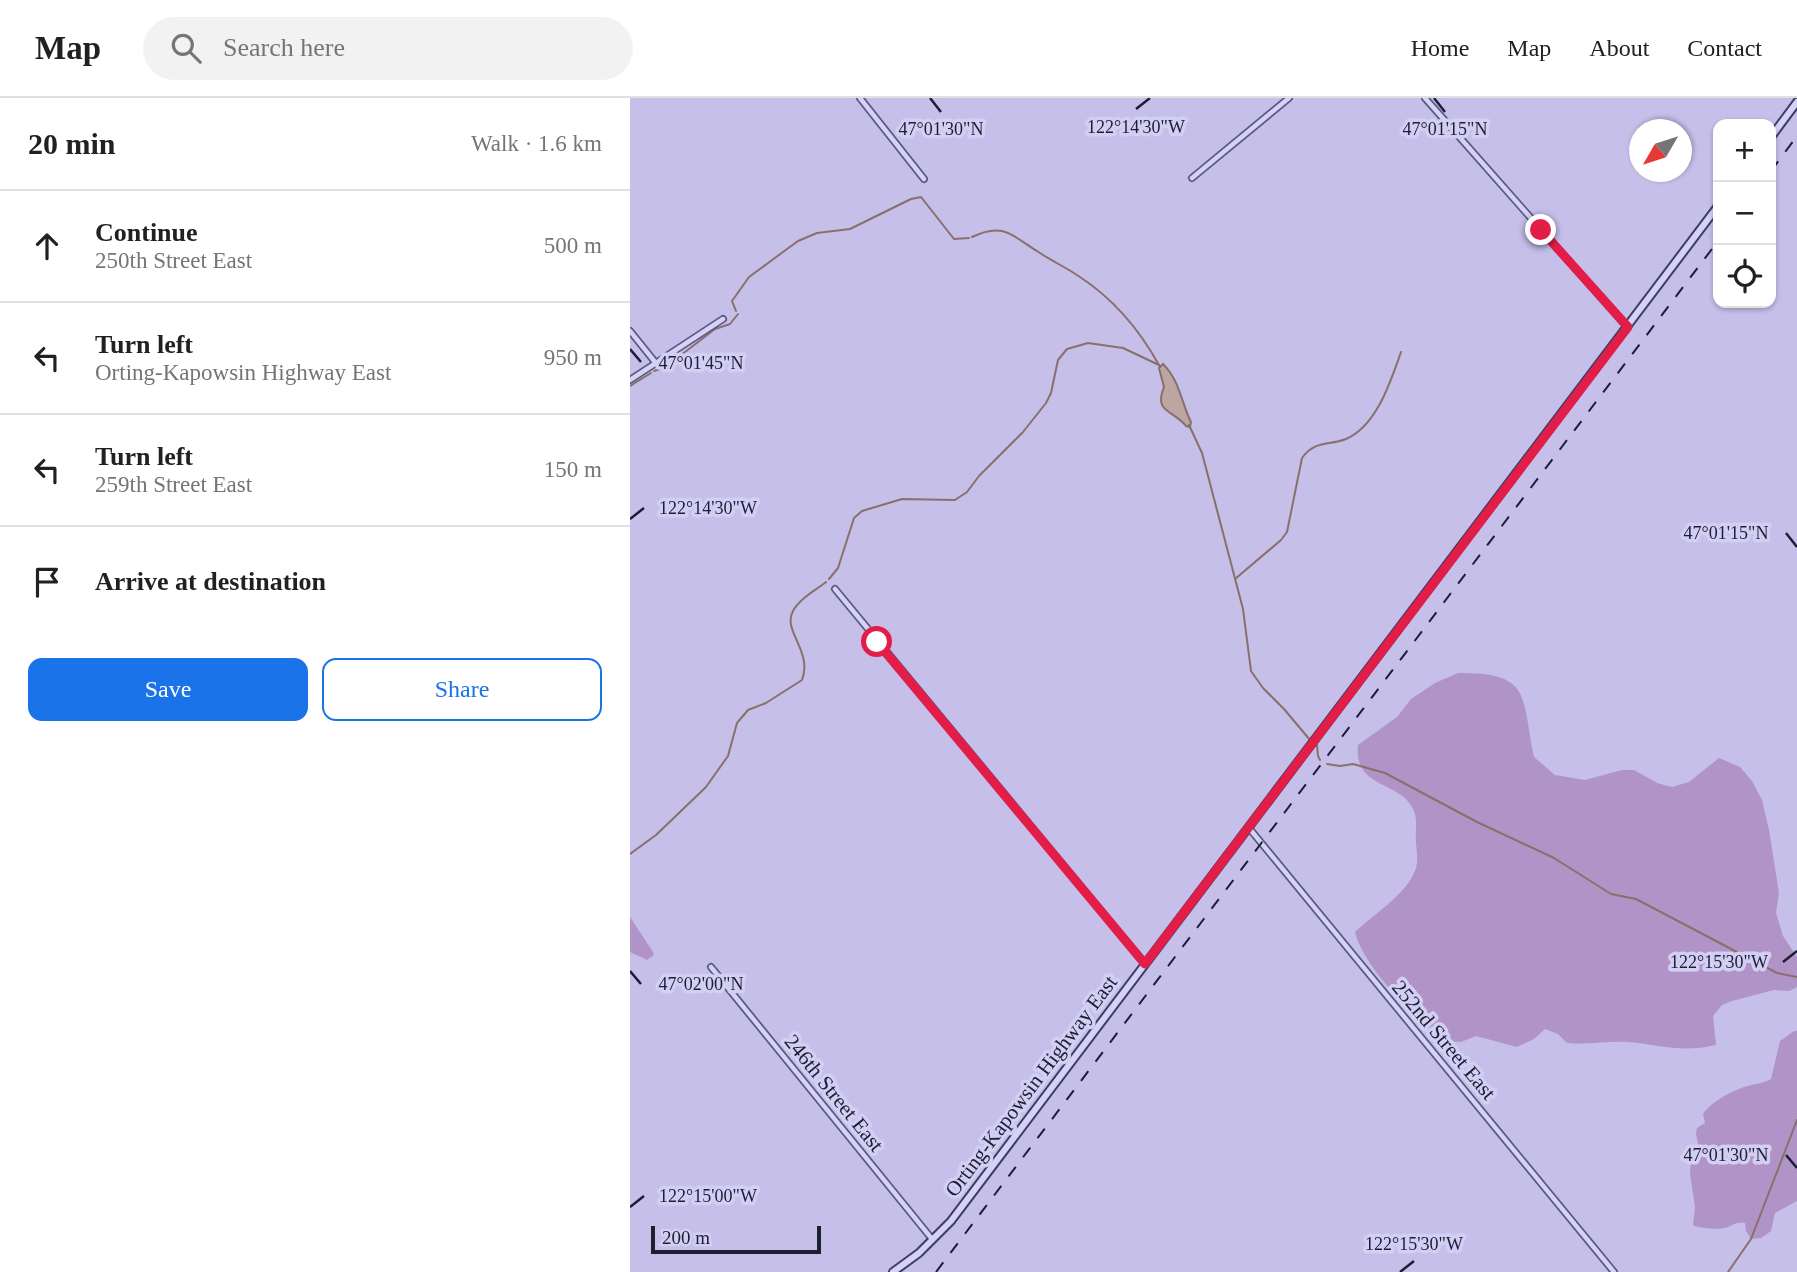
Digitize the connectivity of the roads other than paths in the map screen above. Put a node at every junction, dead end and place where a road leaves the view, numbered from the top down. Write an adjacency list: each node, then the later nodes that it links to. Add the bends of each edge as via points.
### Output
1 (860, 98): 6 (street)
2 (1289, 98): 7 (street)
3 (1425, 98): 10 (street)
4 (1797, 102): 5 (main road)
5 (1776, 130)
6 (925, 178)
7 (1192, 178)
8 (1713, 213): 10 (main road, Orting-Kapowsin Highway East)
9 (723, 319): 12 (street)
10 (1628, 327): 15 (main road, Orting-Kapowsin Highway East)
11 (630, 331): 12 (street)
12 (655, 362): 13 (street)
13 (630, 380)
14 (835, 589): 16 (street)
15 (1249, 828): 16 (main road, Orting-Kapowsin Highway East); 20 (street, 252nd Street East)
16 (1145, 964): 18 (main road, Orting-Kapowsin Highway East)
17 (711, 967): 18 (street, 246th Street East)
18 (932, 1240): 19 (main road, Orting-Kapowsin Highway East)
19 (893, 1272)
20 (1614, 1272)

